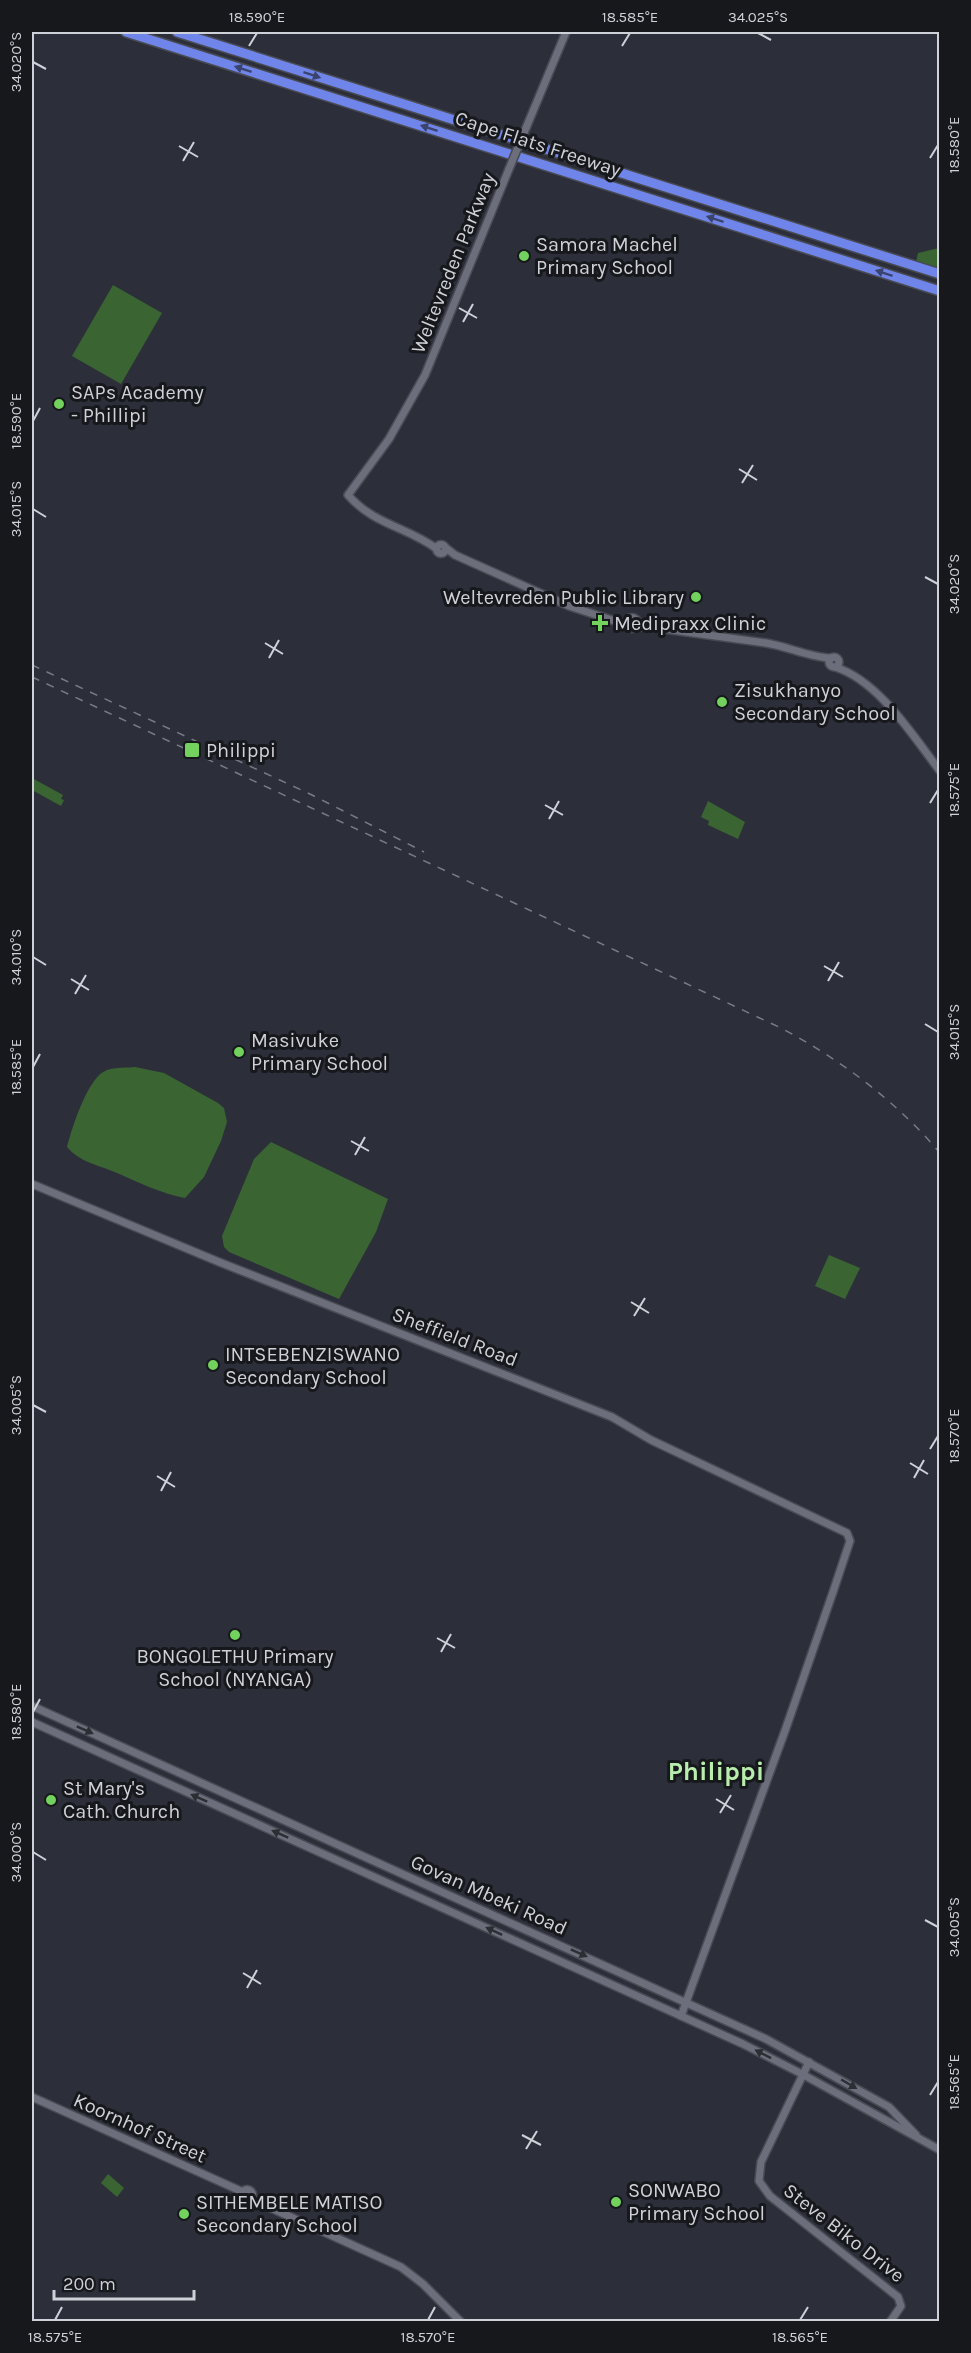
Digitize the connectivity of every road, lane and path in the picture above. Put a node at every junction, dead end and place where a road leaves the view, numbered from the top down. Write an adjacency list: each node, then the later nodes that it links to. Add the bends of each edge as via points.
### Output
1 (126, 32): 5 (highway, Cape Flats Freeway, one-way to 1)
2 (177, 32): 4 (highway, Cape Flats Freeway, one-way to 4)
3 (566, 32): 6 (street, Weltevreden Parkway, bridge, via 425,375 389,439 348,495 373,517 569,606 650,627 775,644 834,662 890,708)
4 (939, 274)
5 (939, 291)
6 (939, 771)
7 (33, 1184): 10 (street, Sheffield Road, via 612,1417 651,1440 842,1529 849,1537 790,1717)
8 (32, 1706): 10 (street, Govan Mbeki Road, one-way to 10)
9 (32, 1722): 11 (street, Govan Mbeki Road, one-way to 9)
10 (687, 2002): 11 (street); 12 (street, Govan Mbeki Road)
11 (681, 2016): 13 (street, Govan Mbeki Road, one-way to 11)
12 (809, 2062): 13 (street); 15 (street, Govan Mbeki Road, one-way to 15, via 890,2107)
13 (802, 2074): 15 (street, Govan Mbeki Road); 18 (street, Steve Biko Drive, via 760,2166 761,2185 898,2296 902,2306)
14 (32, 2097): 17 (street, Koornhof Street, via 240,2192 249,2191 254,2199 401,2268 429,2289)
15 (918, 2138): 16 (street, Govan Mbeki Road)
16 (939, 2150)
17 (460, 2322)
18 (890, 2322)

